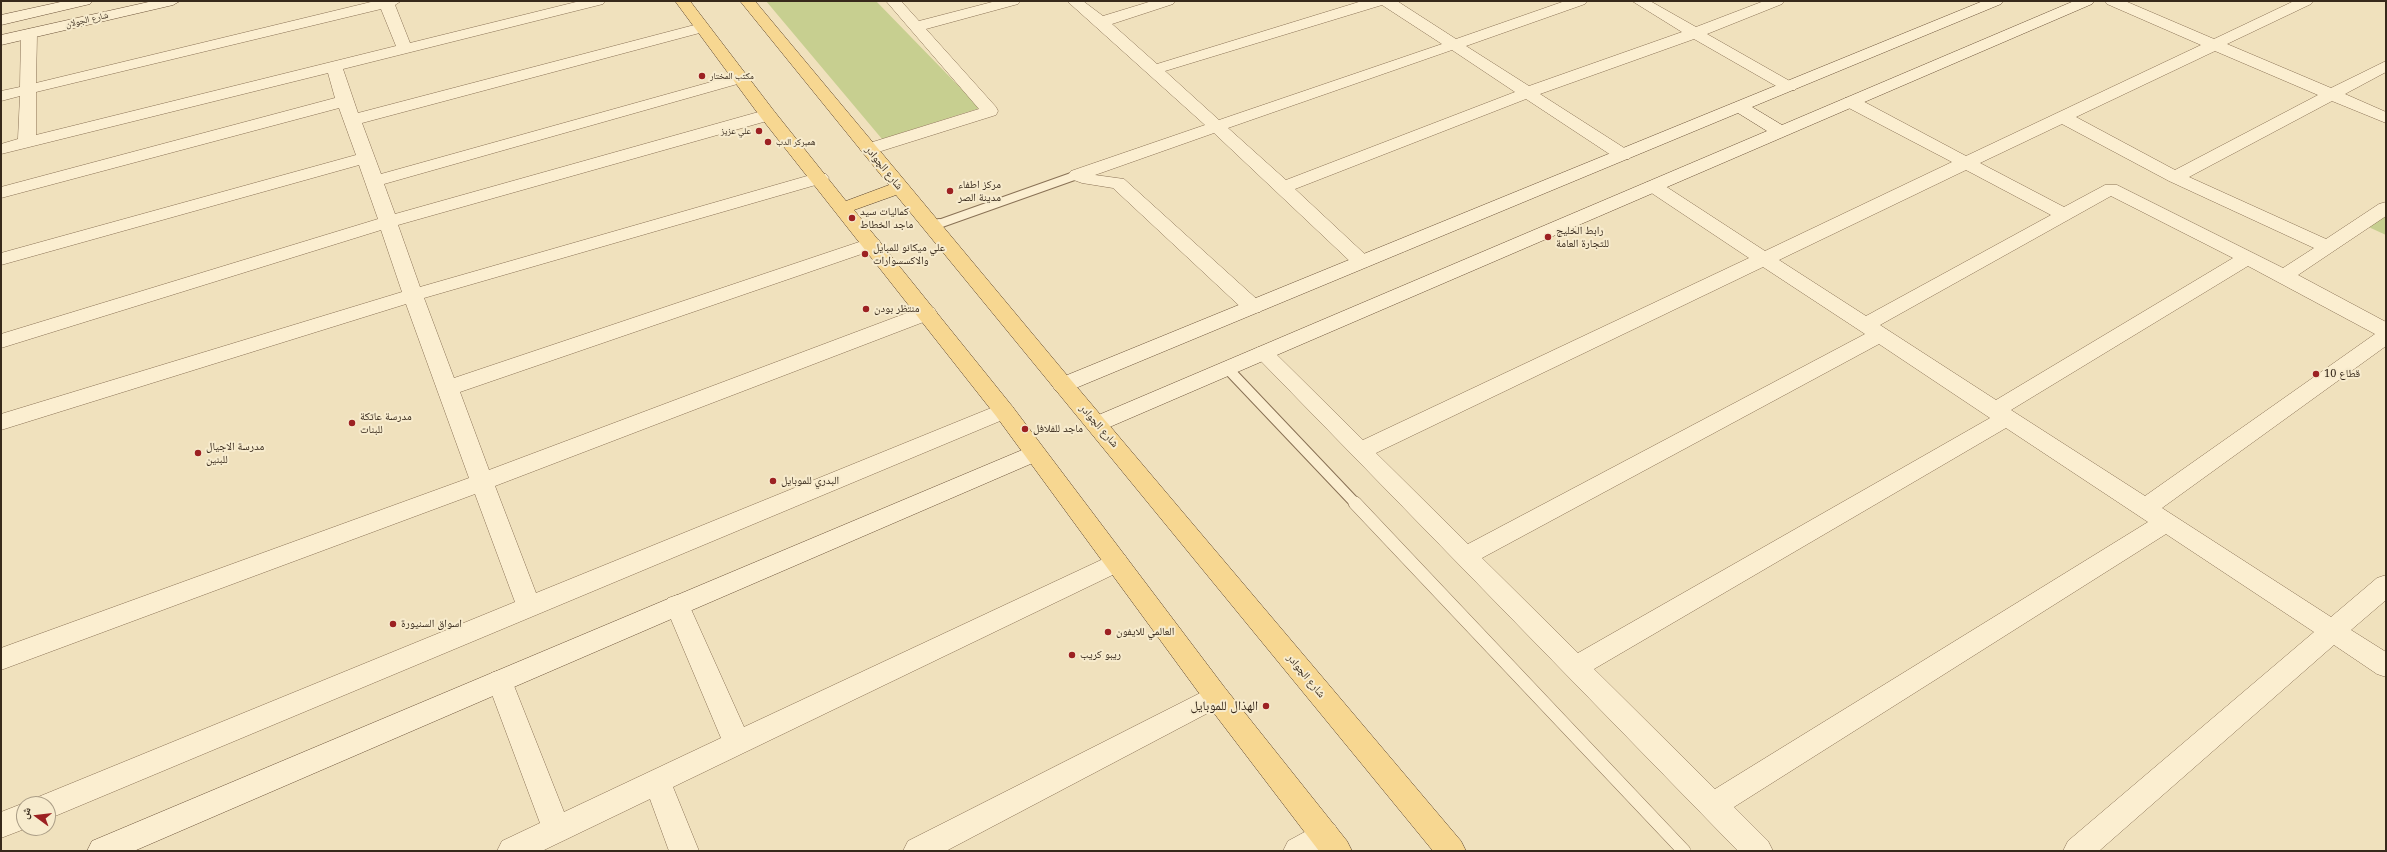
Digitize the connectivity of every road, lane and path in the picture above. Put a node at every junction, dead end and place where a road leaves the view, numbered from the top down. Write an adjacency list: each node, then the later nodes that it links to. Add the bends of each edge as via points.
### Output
1 (85, 1): 21 (street, شارع الجولان)
2 (172, 1): 26 (street, شارع الجولان)
3 (598, 1): 30 (street)
4 (682, 1): 24 (main road)
5 (748, 1): 51 (main road, شارع الچوادر)
6 (893, 1): 23 (street)
7 (1013, 1): 23 (street)
8 (1074, 1): 22 (street)
9 (1168, 1): 22 (street)
10 (1322, 1): 20 (street)
11 (1377, 1): 20 (street); 28 (street)
12 (1580, 1): 28 (street)
13 (1639, 1): 25 (street)
14 (1777, 1): 25 (street)
15 (1996, 1): 35 (street)
16 (2087, 1): 41 (street)
17 (2112, 1): 29 (street)
18 (2306, 1): 29 (street)
19 (389, 2): 30 (street); 36 (street)
20 (1340, 13): 33 (street)
21 (1, 20)
22 (1101, 22): 33 (street)
23 (916, 27): 51 (street, via 990,110)
24 (702, 28): 34 (main road); 46 (street)
25 (1695, 33): 35 (street); 37 (street)
26 (29, 34): 27 (street, شارع الجولان); 36 (street)
27 (1, 40)
28 (1453, 44): 37 (street); 47 (street)
29 (2214, 45): 38 (street); 44 (street)
30 (405, 49): 32 (street)
31 (2386, 66): 38 (street)
32 (334, 67): 40 (street); 49 (street)
33 (1153, 70): 47 (street)
34 (742, 78): 43 (main road); 58 (street)
35 (1788, 87): 42 (street)
36 (29, 89): 39 (street); 49 (street)
37 (1529, 92): 52 (street); 61 (street)
38 (2332, 95): 45 (street); 56 (street)
39 (1, 96)
40 (344, 101): 46 (street); 62 (street)
41 (1851, 102): 48 (street); 54 (street)
42 (1740, 107): 48 (street); 52 (street)
43 (768, 114): 57 (main road); 66 (street)
44 (2063, 117): 54 (street); 56 (street)
45 (2386, 118)
46 (353, 120): 53 (street)
47 (1214, 126): 55 (street); 61 (street)
48 (1781, 132): 59 (street)
49 (27, 142): 50 (street)
50 (1, 148)
51 (869, 149): 60 (main road, شارع الچوادر)
52 (1623, 155): 73 (street)
53 (364, 158): 58 (street); 72 (street)
54 (1966, 163): 65 (street); 70 (street)
55 (1077, 175): 67 (lane); 76 (street, via 1118,183)
56 (2175, 176): 69 (street)
57 (820, 178): 63 (main road); 75 (street)
58 (373, 182): 66 (street)
59 (1653, 186): 70 (street); 82 (street)
60 (900, 187): 63 (main road); 67 (main road, شارع الچوادر)
61 (1283, 187): 73 (street)
62 (1, 193)
63 (843, 208): 68 (main road)
64 (2386, 208): 69 (street)
65 (2065, 215): 71 (street, via 2111,189); 78 (street)
66 (387, 222): 75 (street); 81 (street)
67 (932, 226): 84 (main road, شارع الچوادر)
68 (872, 244): 77 (main road); 85 (street)
69 (2328, 247): 74 (street)
70 (1764, 258): 78 (street); 90 (street)
71 (2247, 258): 74 (street); 87 (street)
72 (1, 259)
73 (1362, 262): 76 (street)
74 (2284, 276): 79 (street)
75 (413, 295): 85 (street); 88 (street)
76 (1253, 307): 84 (street)
77 (927, 313): 86 (main road); 92 (street)
78 (1873, 330): 87 (street); 95 (street)
79 (2386, 331)
80 (2386, 336): 93 (street)
81 (1, 341)
82 (1263, 353): 83 (street); 90 (street)
83 (1228, 368): 89 (street); 120 (lane)
84 (1063, 385): 89 (main road, شارع الچوادر)
85 (448, 388): 92 (street)
86 (1004, 411): 91 (main road); 99 (street)
87 (2001, 414): 93 (street); 103 (street)
88 (1, 422)
89 (1097, 424): 119 (main road, شارع الچوادر)
90 (1360, 451): 95 (street)
91 (1034, 453): 96 (main road); 98 (street)
92 (482, 482): 99 (street); 101 (street)
93 (2145, 508): 94 (street)
94 (2167, 522): 100 (street); 109 (street)
95 (1465, 556): 103 (street)
96 (1116, 562): 105 (main road); 106 (street)
97 (2386, 585): 100 (street)
98 (677, 605): 104 (street); 106 (street)
99 (529, 607): 108 (street)
100 (2333, 632): 102 (street); 122 (street)
101 (1, 659)
102 (2386, 666)
103 (1576, 667): 109 (street)
104 (500, 681): 112 (street); 114 (street)
105 (1216, 696): 113 (main road); 117 (street)
106 (737, 743): 107 (street)
107 (657, 781): 112 (street); 116 (street)
108 (56, 803)
109 (1713, 805): 121 (street)
110 (16, 819): 111 (street)
111 (1, 825)
112 (556, 830): 115 (street)
113 (1331, 842): 118 (street)
114 (102, 851)
115 (512, 851)
116 (684, 851)
117 (918, 851)
118 (1298, 851)
119 (1451, 851)
120 (1684, 851)
121 (1758, 851)
122 (2078, 851)

